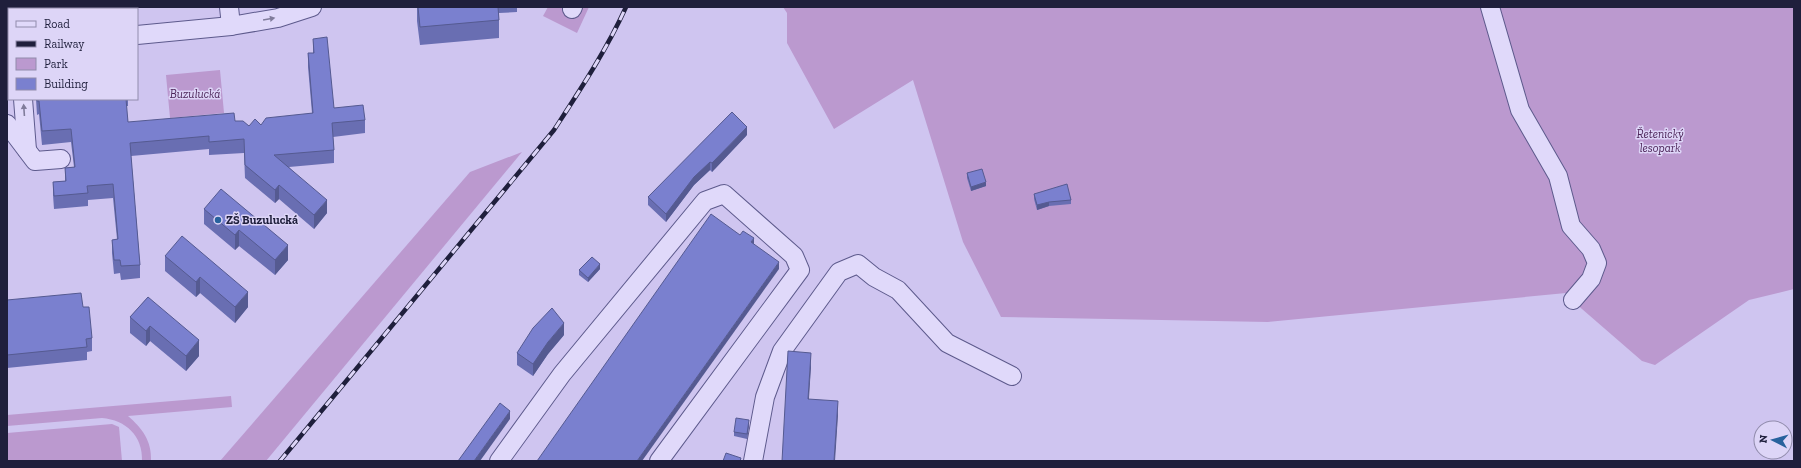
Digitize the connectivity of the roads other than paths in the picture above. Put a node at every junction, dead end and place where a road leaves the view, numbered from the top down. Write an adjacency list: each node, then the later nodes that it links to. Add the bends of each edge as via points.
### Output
1 (229, 7): 4 (street)
2 (312, 7): 4 (street, one-way to 2, via 278,18)
3 (1490, 7): 10 (street, via 1520,110 1558,176 1571,226 1591,249 1596,263 1591,279)
4 (231, 26): 5 (street)
5 (138, 35)
6 (23, 100): 8 (street, one-way to 6)
7 (7, 124): 8 (street)
8 (27, 150): 9 (street, via 35,161)
9 (61, 159)
10 (1573, 300)
11 (1012, 376): 14 (street, via 947,343 898,290 874,277 858,264 840,272 782,350 765,397)
12 (499, 461): 13 (street, via 562,374 705,201 724,194 794,256 800,270)
13 (659, 461)
14 (753, 461)

